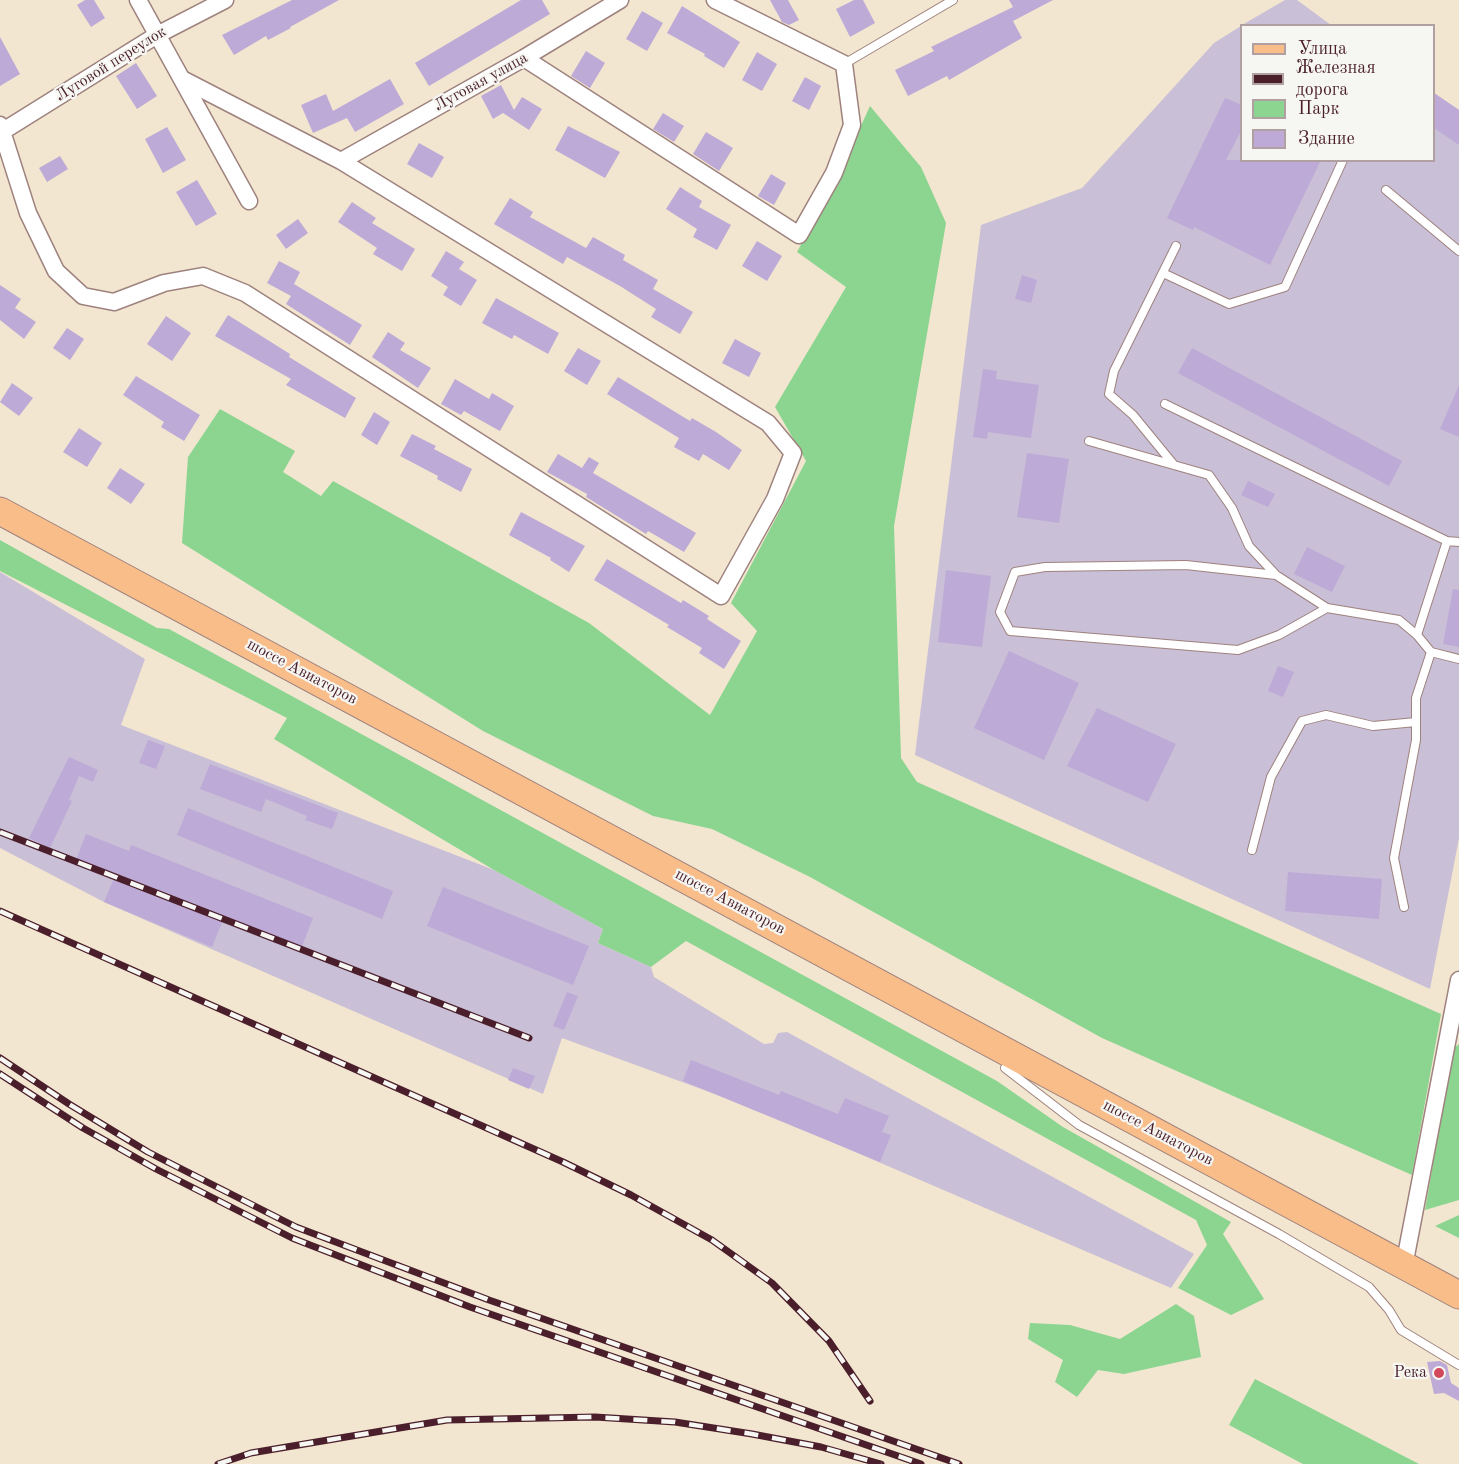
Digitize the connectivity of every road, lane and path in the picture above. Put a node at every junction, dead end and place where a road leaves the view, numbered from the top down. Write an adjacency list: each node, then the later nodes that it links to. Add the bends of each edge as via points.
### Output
1 (138, 0): 6 (street)
2 (225, 0): 6 (street, Луговой переулок)
3 (620, 0): 7 (street, Луговая улица)
4 (715, 0): 8 (street)
5 (953, 0): 8 (lane)
6 (157, 35): 9 (street); 10 (street, Луговой переулок)
7 (524, 58): 8 (street, via 799,235 834,173 852,125); 11 (street, Луговая улица)
8 (844, 64)
9 (184, 81): 11 (street); 14 (street)
10 (1, 130): 11 (street, via 28,213 56,271 83,296 114,303 165,284 203,276 245,293 721,596 775,499 793,453 768,423)
11 (341, 160)
12 (1342, 162): 17 (lane, via 1285,287 1229,304)
13 (1386, 190): 16 (lane)
14 (249, 201)
15 (1176, 246): 17 (lane)
16 (1459, 251)
17 (1162, 273): 20 (lane, via 1114,371 1109,394 1133,415)
18 (1165, 404): 23 (lane)
19 (1089, 441): 20 (lane)
20 (1174, 465): 25 (lane, via 1209,475 1232,508 1249,546)
21 (0, 511): 36 (main road, шоссе Авиаторов)
22 (0, 527): 35 (main road, шоссе Авиаторов)
23 (1447, 541): 24 (lane); 27 (lane)
24 (1459, 542)
25 (1276, 575): 26 (lane); 26 (lane, via 1186,565 1045,567 1015,572 1000,612 1010,631 1238,650)
26 (1327, 608): 27 (lane, via 1399,620)
27 (1417, 634): 28 (lane)
28 (1431, 652): 29 (lane); 30 (lane, via 1416,698)
29 (1459, 659)
30 (1416, 722): 31 (lane, via 1373,726 1326,715 1302,721 1271,777); 32 (lane, via 1394,858)
31 (1252, 850)
32 (1404, 907)
33 (1459, 980): 34 (street)
34 (1456, 1012): 36 (street)
35 (1005, 1068): 38 (main road, шоссе Авиаторов); 39 (lane, via 1079,1125 1369,1287 1401,1330)
36 (1404, 1266): 37 (main road, шоссе Авиаторов)
37 (1459, 1295)
38 (1459, 1311)
39 (1459, 1365)

